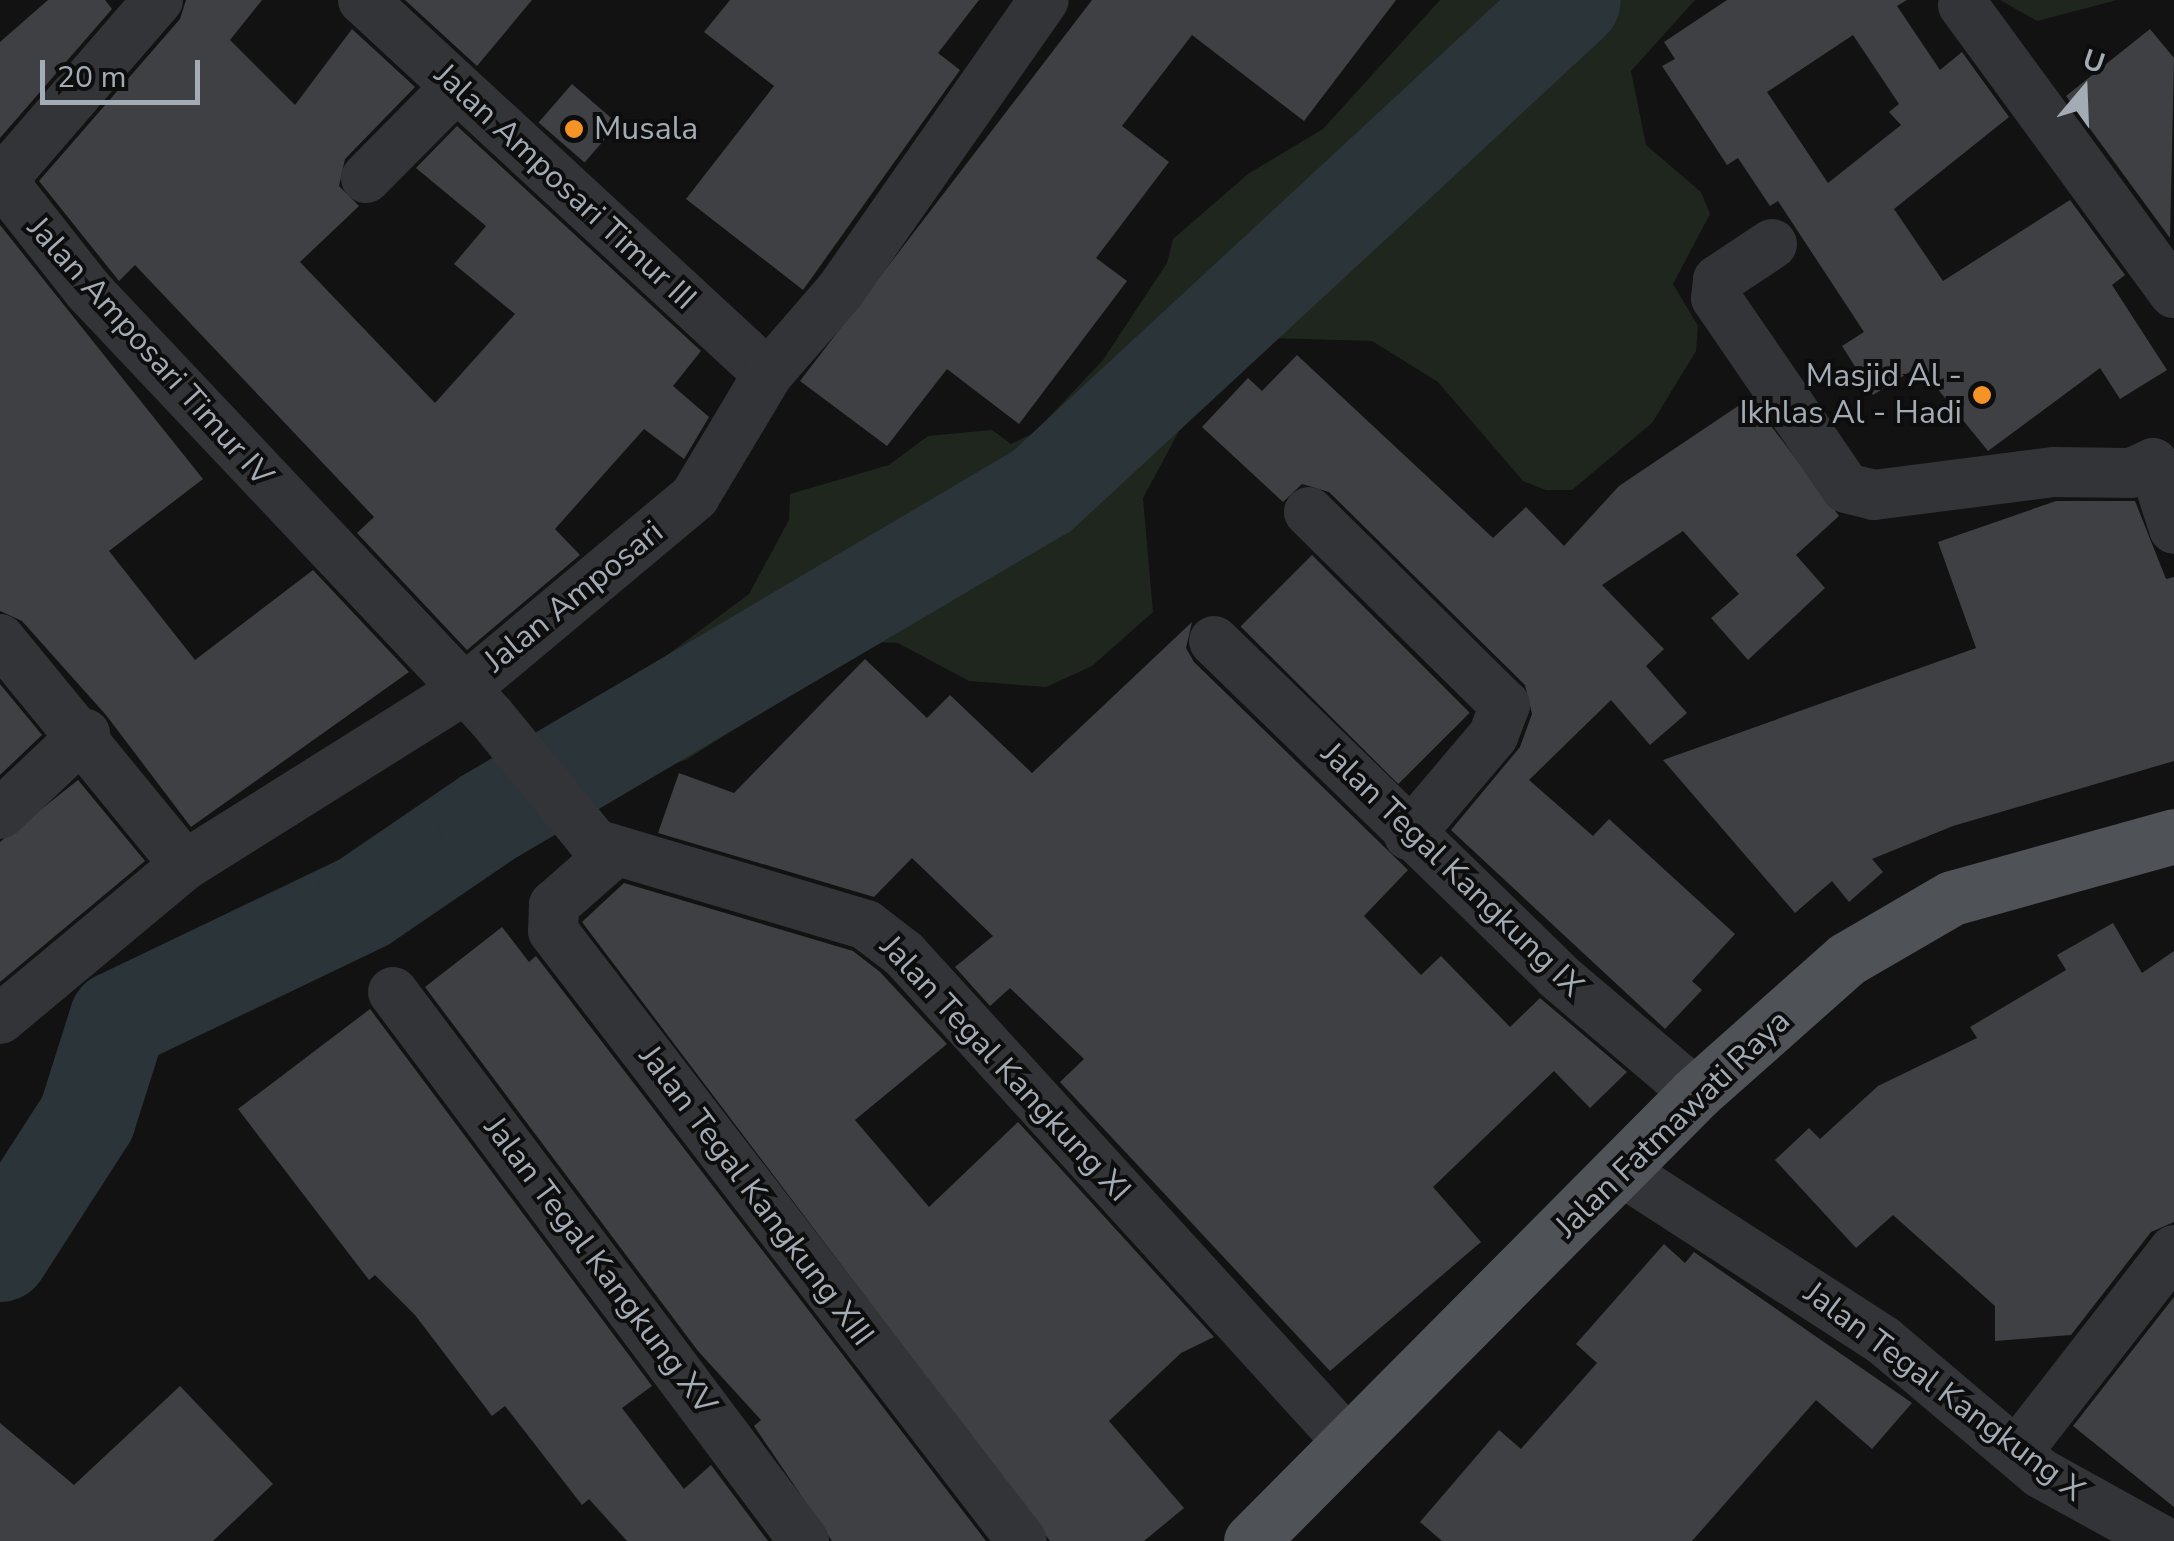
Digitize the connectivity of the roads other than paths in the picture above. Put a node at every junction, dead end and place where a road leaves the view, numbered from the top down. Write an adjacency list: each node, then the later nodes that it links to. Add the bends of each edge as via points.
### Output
1 (363, 0): 5 (street, Jalan Amposari Timur III)
2 (1044, 0): 9 (street, Jalan Amposari, via 840,290)
3 (1963, 5): 8 (street)
4 (142, 6): 15 (street, Jalan Amposari Timur IV, via 8,172 11,192 88,290)
5 (453, 90): 6 (street); 9 (street, Jalan Amposari Timur III)
6 (366, 178)
7 (1772, 244): 10 (street, via 1718,280 1716,298 1846,488 1874,495 2054,472 2131,474)
8 (2174, 293)
9 (768, 374): 15 (street, Jalan Amposari, via 695,496)
10 (2163, 452): 12 (street)
11 (1309, 512): 18 (street, via 1505,705 1492,736)
12 (2174, 529)
13 (0, 638): 16 (street)
14 (1214, 640): 18 (street, Jalan Tegal Kangkung IX)
15 (476, 704): 20 (street); 21 (street, Jalan Amposari)
16 (85, 734): 17 (street); 21 (street)
17 (0, 814)
18 (1408, 836): 24 (street, Jalan Tegal Kangkung IX)
19 (2174, 836): 24 (main road, Jalan Fatmawati Raya, via 2003,880 1903,920)
20 (599, 845): 27 (street, Jalan Tegal Kangkung XI, via 866,924 904,954); 30 (street, Jalan Tegal Kangkung XIII, via 554,906 553,931)
21 (184, 865): 23 (street, Jalan Amposari)
22 (393, 992): 29 (street, Jalan Tegal Kangkung XV)
23 (0, 1019)
24 (1696, 1094): 25 (main road, Jalan Fatmawati Raya)
25 (1626, 1174): 27 (main road, Jalan Fatmawati Raya); 28 (street, Jalan Tegal Kangkung X, via 1814,1290)
26 (2174, 1250): 28 (street)
27 (1348, 1442): 31 (main road, Jalan Fatmawati Raya)
28 (2020, 1448): 32 (street, Jalan Tegal Kangkung X, via 2040,1473)
29 (804, 1541)
30 (1022, 1541)
31 (1251, 1541)
32 (2163, 1541)

